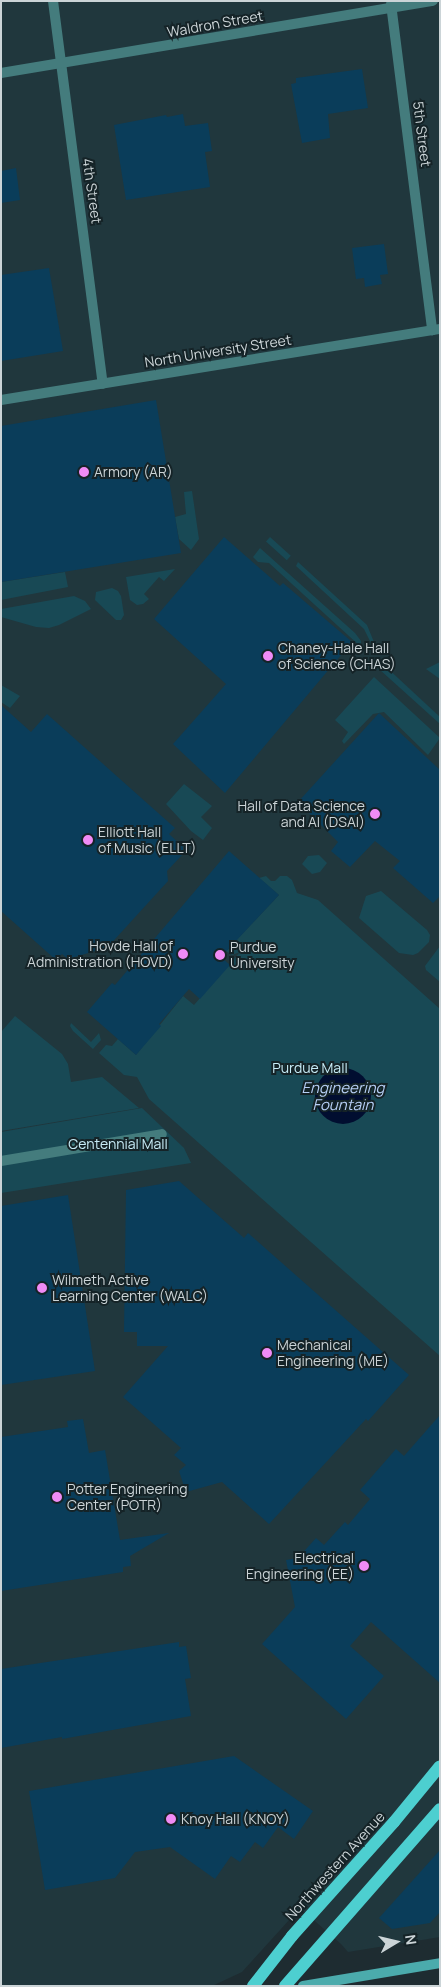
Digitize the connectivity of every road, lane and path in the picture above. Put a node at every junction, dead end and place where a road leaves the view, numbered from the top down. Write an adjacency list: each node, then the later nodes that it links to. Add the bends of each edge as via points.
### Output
1 (53, 1): 4 (street, 4th Street)
2 (433, 1): 3 (street, Waldron Street)
3 (391, 5): 4 (street, Waldron Street); 6 (street, 5th Street)
4 (61, 64): 5 (street, Waldron Street); 7 (street, 4th Street)
5 (1, 73)
6 (436, 329): 7 (street, North University Street)
7 (102, 384): 8 (street, North University Street)
8 (1, 400)
9 (162, 1134): 10 (street)
10 (1, 1161)
11 (440, 1766): 14 (main road, Northwestern Avenue, via 292,1936)
12 (440, 1809): 15 (main road)
13 (440, 1963): 16 (street)
14 (253, 1986)
15 (286, 1986)
16 (303, 1986)

